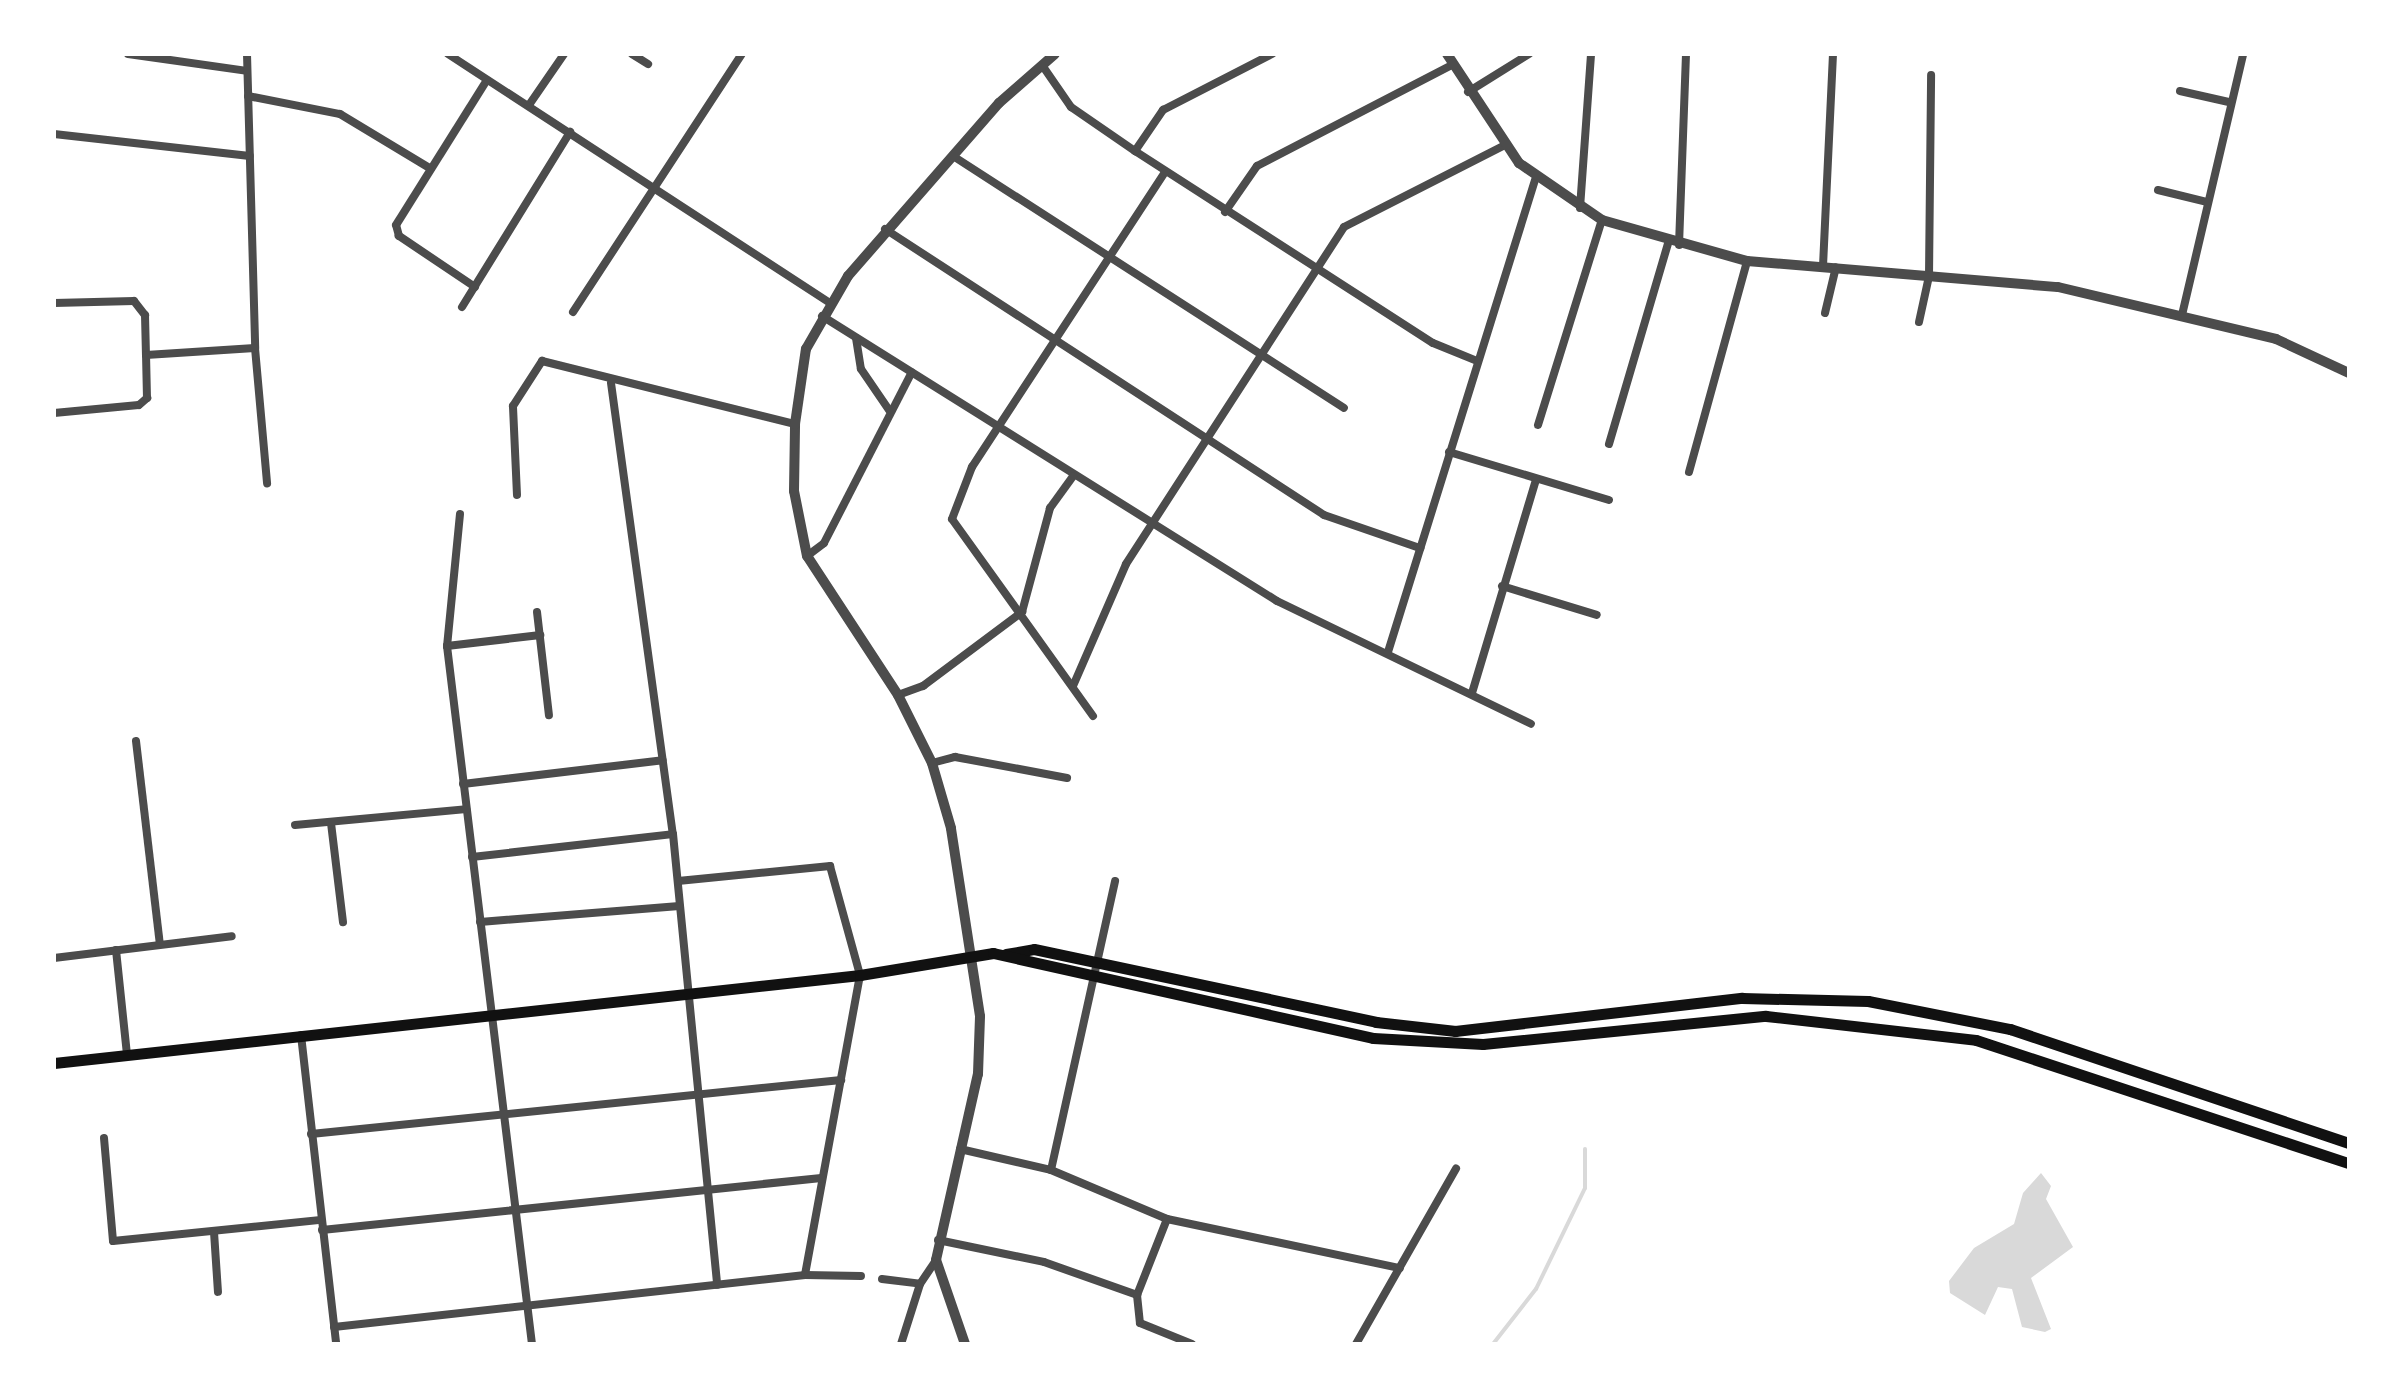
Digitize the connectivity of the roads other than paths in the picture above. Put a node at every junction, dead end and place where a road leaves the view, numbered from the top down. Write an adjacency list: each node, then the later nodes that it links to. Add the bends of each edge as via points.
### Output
1 (129, 54): 17 (street)
2 (247, 54): 17 (street)
3 (448, 54): 19 (street)
4 (564, 54): 24 (street)
5 (632, 54): 15 (street)
6 (742, 54): 35 (street)
7 (1055, 54): 16 (street)
8 (1272, 54): 28 (street, via 1163,110)
9 (1529, 54): 21 (street)
10 (1591, 54): 37 (street, via 1586,189)
11 (1686, 54): 41 (street)
12 (1833, 54): 44 (street)
13 (2243, 54): 23 (street)
14 (1449, 59): 21 (street); 38 (street, via 1257,166)
15 (648, 64)
16 (1042, 65): 28 (street, via 1071,107); 30 (street)
17 (247, 71): 22 (street)
18 (1931, 75): 47 (street)
19 (487, 80): 24 (street); 31 (street)
20 (2180, 91): 23 (street)
21 (1467, 93): 27 (street)
22 (248, 96): 29 (street); 31 (street, via 340,114)
23 (2229, 102): 36 (street)
24 (529, 105): 25 (street)
25 (570, 132): 35 (street); 48 (street)
26 (54, 134): 29 (street)
27 (1503, 146): 33 (street); 46 (street, via 1344,227)
28 (1135, 151): 32 (street)
29 (250, 156): 59 (street)
30 (953, 156): 40 (street); 42 (street)
31 (431, 169): 48 (street, via 396,225 399,236)
32 (1165, 172): 38 (street); 42 (street)
33 (1535, 179): 37 (street); 62 (street)
34 (2158, 190): 36 (street)
35 (655, 191): 50 (street); 52 (street)
36 (2207, 202): 54 (street)
37 (1579, 209): 39 (street)
38 (1225, 212): 46 (street)
39 (1602, 220): 41 (street); 70 (street)
40 (884, 228): 50 (street); 58 (street)
41 (1673, 244): 43 (street); 73 (street)
42 (1108, 258): 58 (street); 61 (street)
43 (1747, 261): 44 (street); 75 (street)
44 (1823, 266): 45 (street)
45 (1836, 267): 47 (street); 53 (street)
46 (1319, 271): 61 (street); 62 (street, via 1433,343)
47 (1929, 276): 54 (street, via 2058,287); 56 (street)
48 (475, 287): 51 (street)
49 (54, 303): 60 (street, via 134,301 145,315)
50 (830, 303): 55 (street)
51 (462, 307)
52 (573, 312)
53 (1825, 313)
54 (2182, 315): 64 (street, via 2292,344)
55 (822, 316): 57 (street); 69 (street, via 806,349)
56 (1919, 322)
57 (856, 338): 63 (street); 67 (street, via 861,369)
58 (1057, 341): 71 (street); 72 (street)
59 (255, 348): 60 (street); 78 (street)
60 (146, 355): 68 (street, via 147,398 139,405)
61 (1263, 356): 66 (street); 72 (street)
62 (1477, 361): 74 (street)
63 (912, 372): 67 (street); 71 (street)
64 (2349, 373)
65 (611, 383): 69 (street); 79 (street, via 542,361 513,406); 99 (street)
66 (1344, 408)
67 (889, 410): 84 (street, via 824,543)
68 (54, 413)
69 (795, 424): 84 (street, via 794,491)
70 (1538, 425)
71 (1001, 429): 76 (street); 87 (street, via 972,467 952,519)
72 (1211, 440): 82 (street); 83 (street, via 1324,515)
73 (1609, 444)
74 (1449, 452): 77 (street); 83 (street)
75 (1689, 472)
76 (1073, 476): 82 (street); 87 (street, via 1050,508)
77 (1536, 480): 80 (street); 85 (street)
78 (267, 483)
79 (517, 495)
80 (1609, 500)
81 (460, 514): 90 (street)
82 (1151, 526): 91 (street, via 1277,601); 92 (street, via 1126,564)
83 (1420, 548): 91 (street)
84 (807, 556): 94 (street)
85 (1502, 586): 88 (street); 93 (street)
86 (537, 612): 89 (street)
87 (1022, 612): 92 (street); 94 (street, via 923,686)
88 (1597, 615)
89 (540, 635): 90 (street); 95 (street)
90 (447, 646): 102 (street)
91 (1388, 652): 93 (street)
92 (1073, 686): 96 (street)
93 (1472, 693): 97 (street)
94 (898, 695): 100 (street)
95 (549, 715)
96 (1093, 716)
97 (1531, 724)
98 (136, 741): 114 (street)
99 (663, 760): 102 (street); 106 (street)
100 (932, 763): 101 (street, via 955,757); 116 (street)
101 (1067, 778)
102 (463, 784): 103 (street)
103 (466, 809): 104 (street); 107 (street)
104 (331, 823): 105 (street); 111 (street)
105 (295, 825)
106 (673, 834): 107 (street); 108 (street)
107 (472, 857): 112 (street)
108 (678, 881): 110 (street); 120 (street, via 830,866)
109 (1115, 881): 119 (street)
110 (679, 906): 112 (street); 122 (street)
111 (343, 922)
112 (480, 922): 123 (street)
113 (232, 936): 114 (street)
114 (160, 944): 115 (street)
115 (116, 950): 118 (street); 125 (street)
116 (972, 955): 117 (main road); 120 (main road); 133 (street, via 978,1074)
117 (1002, 955): 119 (main road, via 1034,949); 121 (main road)
118 (54, 958)
119 (1096, 963): 121 (street); 132 (main road, via 1374,1022 1469,1032 1742,998 1868,1001 2010,1029)
120 (860, 975): 122 (main road); 127 (street)
121 (1093, 977): 134 (main road, via 1373,1038 1453,1045 1766,1016 1976,1040); 136 (street)
122 (689, 995): 123 (main road); 128 (street)
123 (490, 1017): 124 (main road); 129 (street)
124 (301, 1035): 125 (main road); 130 (street)
125 (127, 1055): 126 (main road)
126 (54, 1063)
127 (841, 1080): 128 (street); 137 (street)
128 (698, 1091): 129 (street); 138 (street)
129 (506, 1113): 130 (street); 139 (street)
130 (311, 1134): 141 (street)
131 (104, 1138): 142 (street, via 113,1241)
132 (2349, 1143)
133 (960, 1149): 136 (street); 143 (street)
134 (2349, 1163)
135 (1456, 1169): 145 (street)
136 (1051, 1170): 140 (street)
137 (821, 1178): 138 (street); 146 (street)
138 (707, 1188): 139 (street); 150 (street)
139 (517, 1209): 141 (street); 153 (street)
140 (1167, 1219): 145 (street); 152 (street)
141 (322, 1225): 142 (street); 154 (street)
142 (214, 1232): 151 (street)
143 (936, 1240): 144 (street); 152 (street, via 1044,1262)
144 (936, 1260): 149 (street); 158 (street)
145 (1400, 1268): 160 (street)
146 (805, 1275): 147 (street); 150 (street)
147 (861, 1276)
148 (882, 1279): 149 (street)
149 (920, 1284): 157 (street)
150 (717, 1285): 153 (street)
151 (218, 1292)
152 (1137, 1295): 159 (street, via 1140,1323)
153 (528, 1304): 154 (street); 156 (street)
154 (334, 1327): 155 (street)
155 (336, 1344)
156 (532, 1344)
157 (901, 1344)
158 (965, 1344)
159 (1192, 1344)
160 (1356, 1344)

